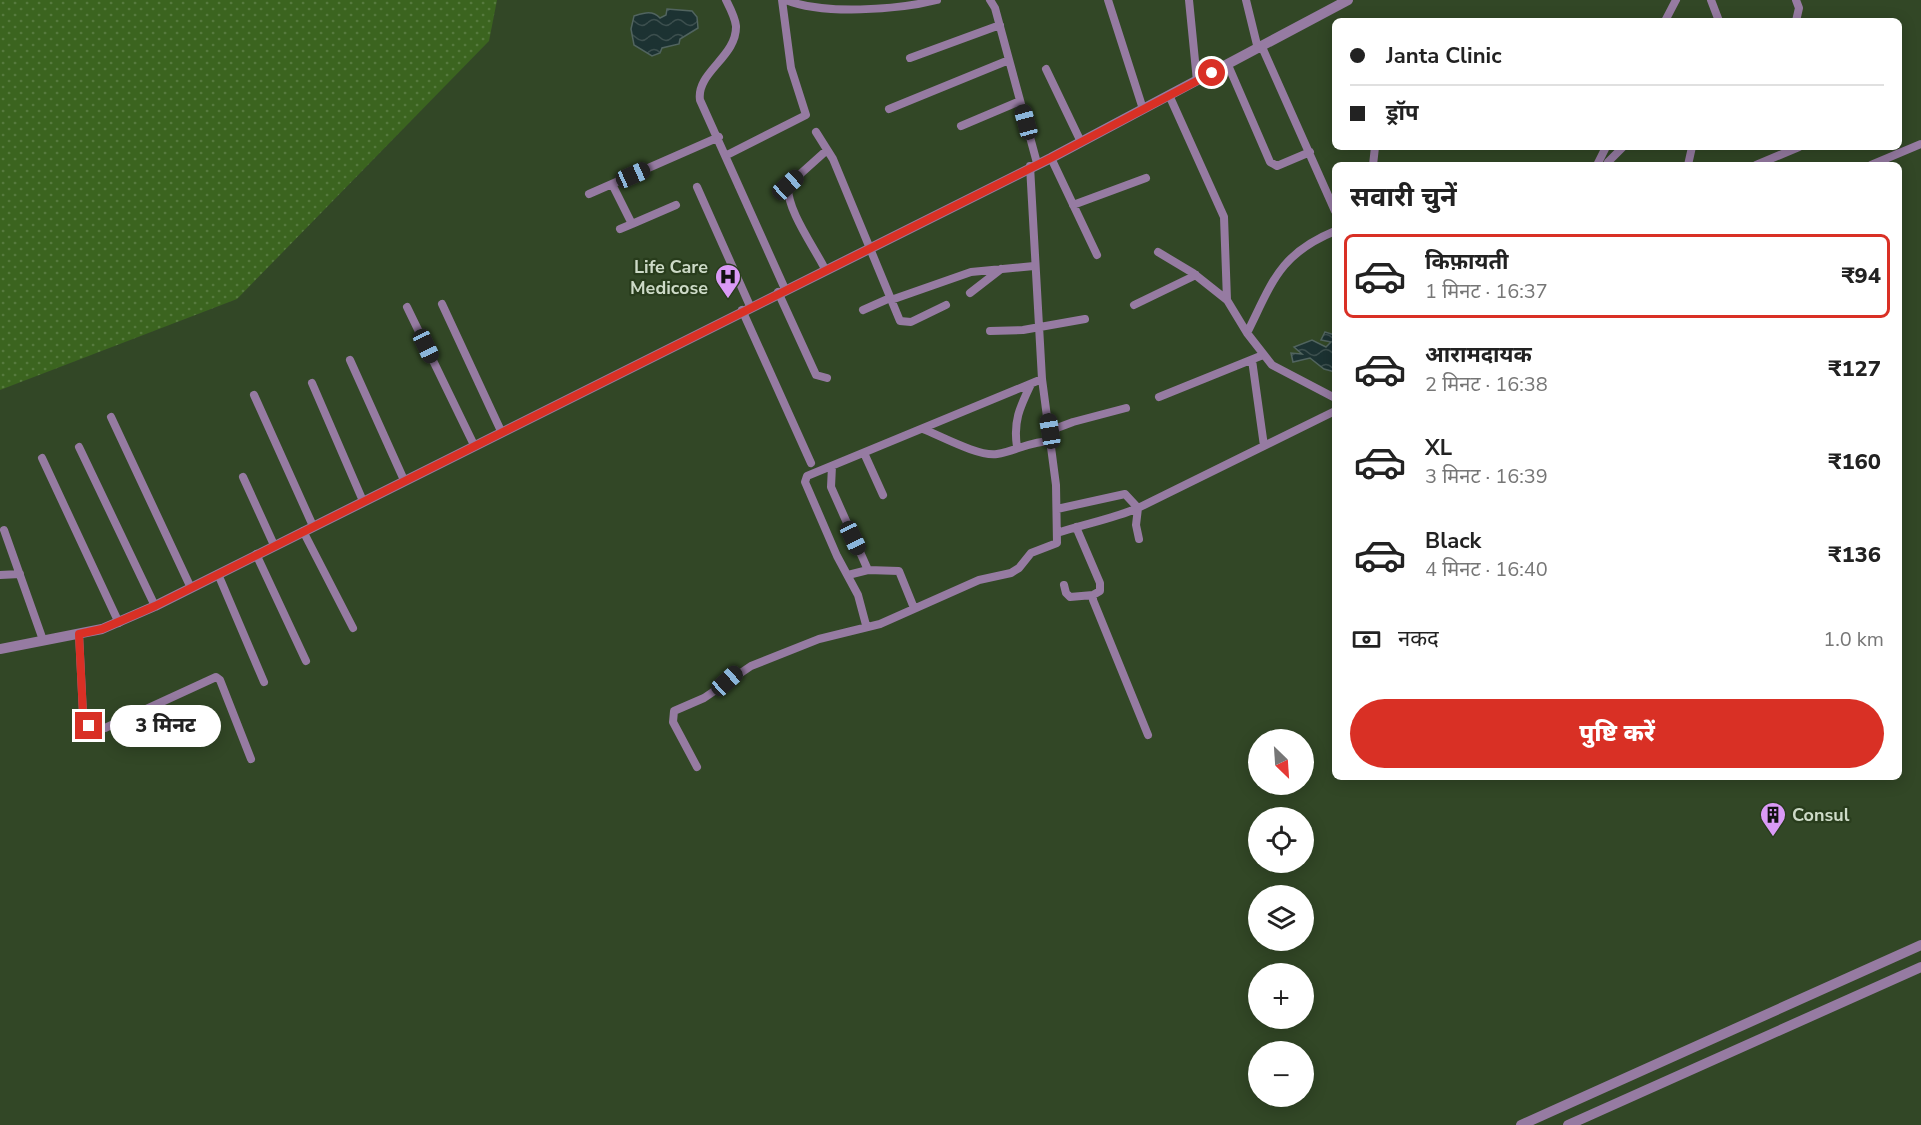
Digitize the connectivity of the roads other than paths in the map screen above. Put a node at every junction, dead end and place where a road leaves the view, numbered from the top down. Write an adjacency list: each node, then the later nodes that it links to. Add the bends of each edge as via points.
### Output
1 (726, 0): 29 (street, via 735,20 735,38 699,93)
2 (784, 0): 3 (street, via 819,8 904,6); 36 (street, via 791,68 806,115)
3 (937, 0)
4 (990, 0): 16 (street)
5 (1108, 0): 25 (street)
6 (1189, 0): 22 (street)
7 (1246, 0): 17 (street)
8 (1348, 0): 12 (street)
9 (1676, 0): 13 (street)
10 (1711, 0): 14 (street)
11 (1796, 0): 15 (street)
12 (1329, 4): 17 (street)
13 (1667, 18)
14 (1718, 18)
15 (1796, 18)
16 (1000, 25): 18 (street); 19 (street)
17 (1260, 48): 20 (street); 35 (street)
18 (910, 58)
19 (1010, 60): 24 (street); 26 (street)
20 (1228, 65): 22 (street); 35 (street, via 1270,162 1282,165)
21 (1046, 69): 30 (street)
22 (1197, 81): 23 (street)
23 (1168, 95): 25 (street); 62 (street, via 1224,217)
24 (1020, 101): 27 (street); 41 (street)
25 (1143, 109): 30 (street)
26 (890, 110)
27 (962, 126)
28 (816, 132): 32 (street)
29 (719, 137): 36 (street); 43 (street)
30 (1081, 142): 37 (street)
31 (1921, 144): 40 (street)
32 (827, 150): 52 (street); 56 (street, via 788,185 787,192)
33 (1620, 150): 38 (street)
34 (1794, 150): 39 (street)
35 (1310, 152): 46 (street)
36 (727, 155): 59 (street)
37 (1051, 158): 41 (street); 48 (street)
38 (1610, 162)
39 (1773, 162)
40 (1878, 162)
41 (1033, 164): 52 (street); 55 (street)
42 (1146, 178): 48 (street)
43 (612, 184): 45 (street); 49 (street)
44 (697, 187): 67 (street)
45 (589, 194)
46 (1332, 204)
47 (676, 205): 49 (street)
48 (1073, 205): 54 (street)
49 (632, 224): 50 (street)
50 (620, 229)
51 (1332, 233): 72 (street, via 1294,253 1279,269)
52 (868, 247): 56 (street); 61 (street)
53 (1158, 252): 58 (street)
54 (1096, 255)
55 (1034, 266): 57 (street); 70 (street)
56 (825, 268): 59 (street)
57 (1002, 268): 60 (street); 61 (street, via 971,272)
58 (1196, 275): 62 (street); 65 (street)
59 (782, 290): 67 (street); 76 (street, via 816,375)
60 (970, 293)
61 (890, 299): 64 (street, via 899,319 906,323); 68 (street)
62 (1227, 300): 72 (street)
63 (441, 304): 87 (street)
64 (946, 305)
65 (1134, 305)
66 (407, 307): 90 (street)
67 (746, 308): 87 (street); 96 (street)
68 (863, 310)
69 (1085, 319): 70 (street)
70 (1038, 328): 71 (street); 77 (street)
71 (990, 330)
72 (1247, 333): 73 (street)
73 (1263, 355): 75 (street); 82 (street, via 1286,374)
74 (350, 360): 99 (street)
75 (1252, 360): 81 (street); 91 (street)
76 (827, 378)
77 (1042, 379): 79 (street); 88 (street)
78 (312, 382): 101 (street)
79 (1031, 384): 86 (street); 93 (street, via 1014,424)
80 (254, 395): 104 (street)
81 (1159, 396)
82 (1332, 397)
83 (1126, 408): 88 (street)
84 (1332, 412): 91 (street)
85 (111, 417): 118 (street)
86 (922, 429): 93 (street, via 983,454 994,455); 94 (street)
87 (501, 431): 90 (street)
88 (1050, 431): 89 (street)
89 (1051, 441): 93 (street); 103 (street)
90 (474, 445): 99 (street)
91 (1264, 446): 102 (street)
92 (79, 447): 120 (street)
93 (1017, 447)
94 (864, 453): 97 (street); 100 (street)
95 (42, 458): 122 (street)
96 (811, 463)
97 (832, 466): 112 (street, via 831,487); 116 (street, via 807,476 805,482)
98 (243, 477): 110 (street)
99 (404, 480): 101 (street)
100 (883, 495)
101 (363, 501): 104 (street)
102 (1138, 508): 103 (street, via 1125,494); 105 (street); 109 (street)
103 (1057, 509): 108 (street)
104 (313, 526): 107 (street)
105 (1076, 527): 108 (street); 119 (street, via 1100,584 1100,591)
106 (4, 530): 113 (street)
107 (303, 531): 110 (street); 124 (street)
108 (1058, 532): 121 (street, via 1054,546 1031,553 1011,573 979,580)
109 (1139, 539)
110 (274, 545): 111 (street)
111 (256, 554): 114 (street); 128 (street)
112 (868, 570): 116 (street); 121 (street, via 899,571)
113 (20, 574): 115 (street); 126 (street)
114 (218, 574): 118 (street); 129 (street)
115 (0, 575)
116 (848, 575): 123 (street, via 861,600)
117 (1064, 585): 119 (street, via 1070,597)
118 (191, 588): 120 (street)
119 (1093, 595): 130 (street)
120 (155, 606): 122 (street)
121 (914, 608): 123 (street, via 880,624)
122 (119, 622): 125 (street)
123 (866, 625): 132 (street, via 751,666 704,698 674,711 674,722)
124 (353, 628)
125 (79, 634): 126 (street); 131 (street, via 83,714 89,726 105,728 216,677)
126 (43, 640): 127 (street)
127 (0, 649)
128 (306, 661)
129 (264, 682)
130 (1148, 735)
131 (251, 759)
132 (697, 767)
133 (1921, 945): 135 (street)
134 (1921, 968): 136 (street)
135 (1521, 1125)
136 (1568, 1125)

